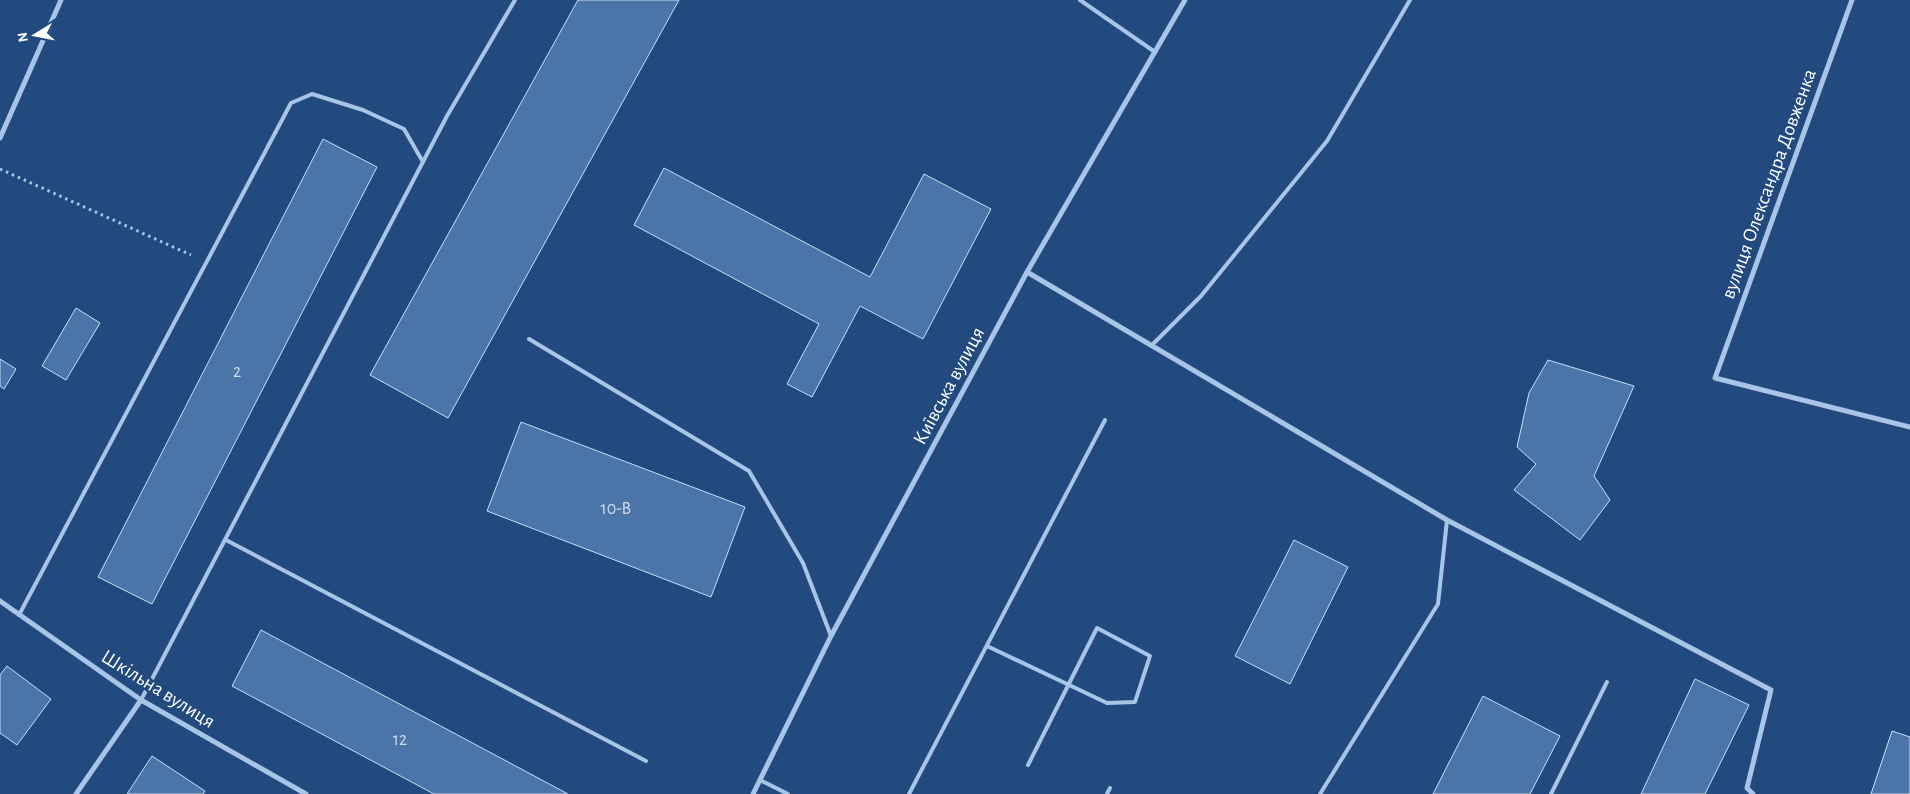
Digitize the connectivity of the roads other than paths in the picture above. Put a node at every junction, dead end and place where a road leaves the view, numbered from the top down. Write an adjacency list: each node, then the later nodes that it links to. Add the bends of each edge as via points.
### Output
1 (60, 0): 8 (street)
2 (515, 0): 9 (lane)
3 (1080, 0): 7 (lane)
4 (1185, 0): 7 (street, Київська вулиця)
5 (1410, 0): 12 (lane, via 1327,141 1202,296)
6 (1852, 0): 14 (street, вулиця Олександра Довженка, via 1715,378)
7 (1155, 52): 10 (street, Київська вулиця)
8 (0, 138)
9 (423, 162): 16 (lane); 18 (lane, via 404,129 363,110 312,94 291,103)
10 (1027, 272): 12 (street); 19 (street, Київська вулиця)
11 (529, 339): 19 (lane, via 749,470 803,563)
12 (1151, 346): 15 (street)
13 (1105, 420): 20 (lane)
14 (1910, 427)
15 (1447, 520): 34 (lane, via 1438,604); 36 (street, via 1771,690 1747,788)
16 (226, 540): 23 (lane); 24 (lane)
17 (0, 601): 18 (street, Шкільна вулиця)
18 (19, 615): 23 (street, Шкільна вулиця)
19 (831, 636): 26 (street, Київська вулиця)
20 (986, 646): 22 (lane); 32 (lane)
21 (1607, 682): 35 (lane)
22 (1068, 685): 22 (lane, via 1107,703 1135,702 1150,656 1097,628); 25 (lane)
23 (141, 700): 28 (street); 29 (street, Шкільна вулиця)
24 (646, 761)
25 (1028, 765)
26 (760, 780): 30 (street, Київська вулиця); 31 (lane)
27 (1110, 788): 33 (lane)
28 (76, 794)
29 (306, 794)
30 (753, 794)
31 (788, 794)
32 (909, 794)
33 (1107, 794)
34 (1320, 794)
35 (1551, 794)
36 (1753, 794)

